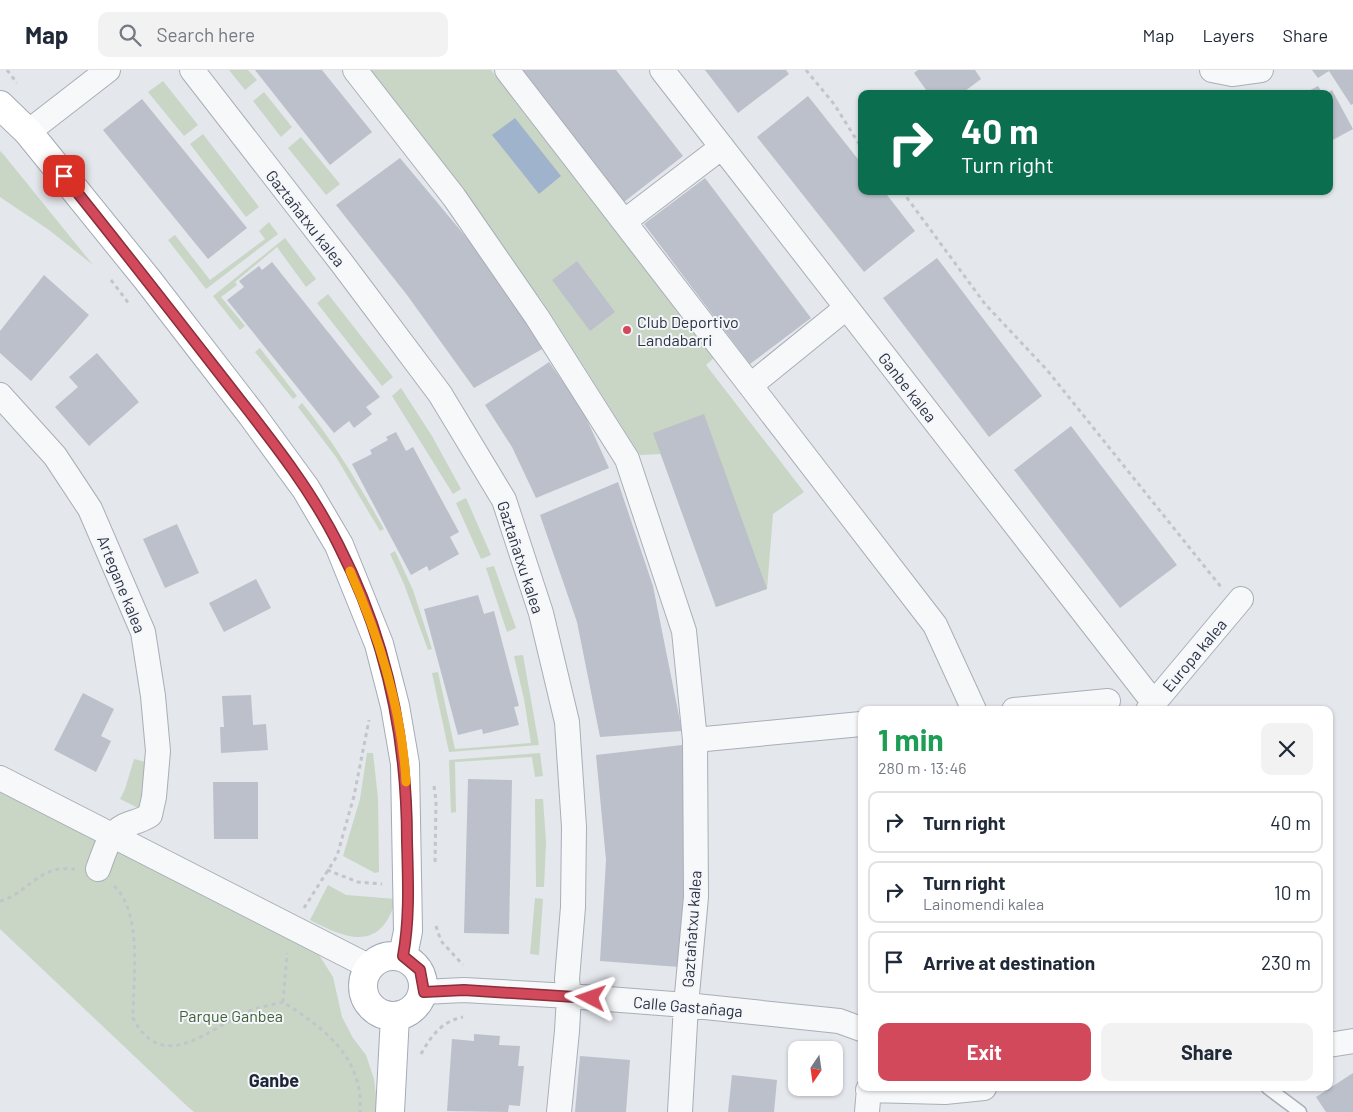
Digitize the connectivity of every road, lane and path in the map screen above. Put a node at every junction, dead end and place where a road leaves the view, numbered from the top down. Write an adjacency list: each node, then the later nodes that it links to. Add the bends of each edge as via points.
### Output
1 (7, 70): 10 (path)
2 (108, 70): 12 (street)
3 (192, 70): 45 (street, Gaztañatxu kalea, via 440,394 504,500 541,613 567,722 574,827 573,907 567,978)
4 (355, 70): 30 (street, Gaztañatxu kalea, via 406,134 538,317 627,459 684,631)
5 (507, 70): 16 (street)
6 (662, 70): 14 (street, Ganbe kalea)
7 (806, 70): 13 (path, via 834,104)
8 (1212, 70): 9 (street, via 1232,74)
9 (1261, 70)
10 (18, 84)
11 (0, 105): 12 (main road)
12 (28, 132): 37 (main road, via 252,415 306,489 339,545 379,644 395,706 405,764)
13 (858, 141)
14 (722, 147): 16 (street); 18 (street, Ganbe kalea)
15 (905, 195): 22 (path, via 985,304 1047,370)
16 (625, 222): 20 (street)
17 (110, 279): 19 (path)
18 (846, 308): 20 (street); 26 (street, Ganbe kalea)
19 (134, 309)
20 (751, 385): 24 (street, via 935,625)
21 (0, 395): 33 (street, Artegane kalea, via 56,456 90,510 143,632 158,751 154,797 150,815)
22 (1238, 602): 27 (street, Europa kalea)
23 (1108, 701): 25 (street)
24 (972, 706)
25 (1056, 706)
26 (1150, 706)
27 (1152, 706)
28 (369, 719): 35 (path, via 354,796 337,856)
29 (858, 724): 30 (street)
30 (696, 740): 47 (street, Gaztañatxu kalea, via 696,897)
31 (0, 778): 33 (street)
32 (434, 783): 36 (path)
33 (113, 834): 34 (street); 40 (street)
34 (98, 869): 38 (path, via 55,870 11,898); 46 (path, via 118,890 129,908 133,929 134,1018 149,1039 161,1044 194,1042 244,1013)
35 (327, 870): 37 (path, via 358,882); 40 (path)
36 (435, 872)
37 (408, 886): 41 (main road, via 408,930)
38 (0, 901)
39 (435, 921): 43 (path, via 441,941 452,956)
40 (294, 927): 42 (street); 46 (path, via 288,942)
41 (403, 956): 42 (main road, via 386,956); 44 (main road, via 420,970)
42 (370, 967): 49 (main road, via 362,988 365,998 375,1010 385,1016)
43 (469, 969)
44 (424, 992): 45 (street, Calle Gastañaga, via 464,990); 49 (main road, via 413,1011)
45 (569, 996): 47 (street, Calle Gastañaga); 59 (street, Gaztañatxu kalea)
46 (283, 1002): 57 (path, via 335,1039 352,1064 361,1099)
47 (686, 1005): 50 (street, Calle Gastañaga, via 839,1021); 60 (street, Gaztañatxu kalea)
48 (469, 1015): 53 (path, via 452,1019 432,1034)
49 (395, 1016): 58 (main road)
50 (858, 1029)
51 (1353, 1041): 52 (street)
52 (1333, 1044)
53 (416, 1062)
54 (955, 1091): 56 (street)
55 (1272, 1091): 61 (lane)
56 (868, 1096)
57 (360, 1112)
58 (390, 1112)
59 (560, 1112)
60 (680, 1112)
61 (1300, 1112)

